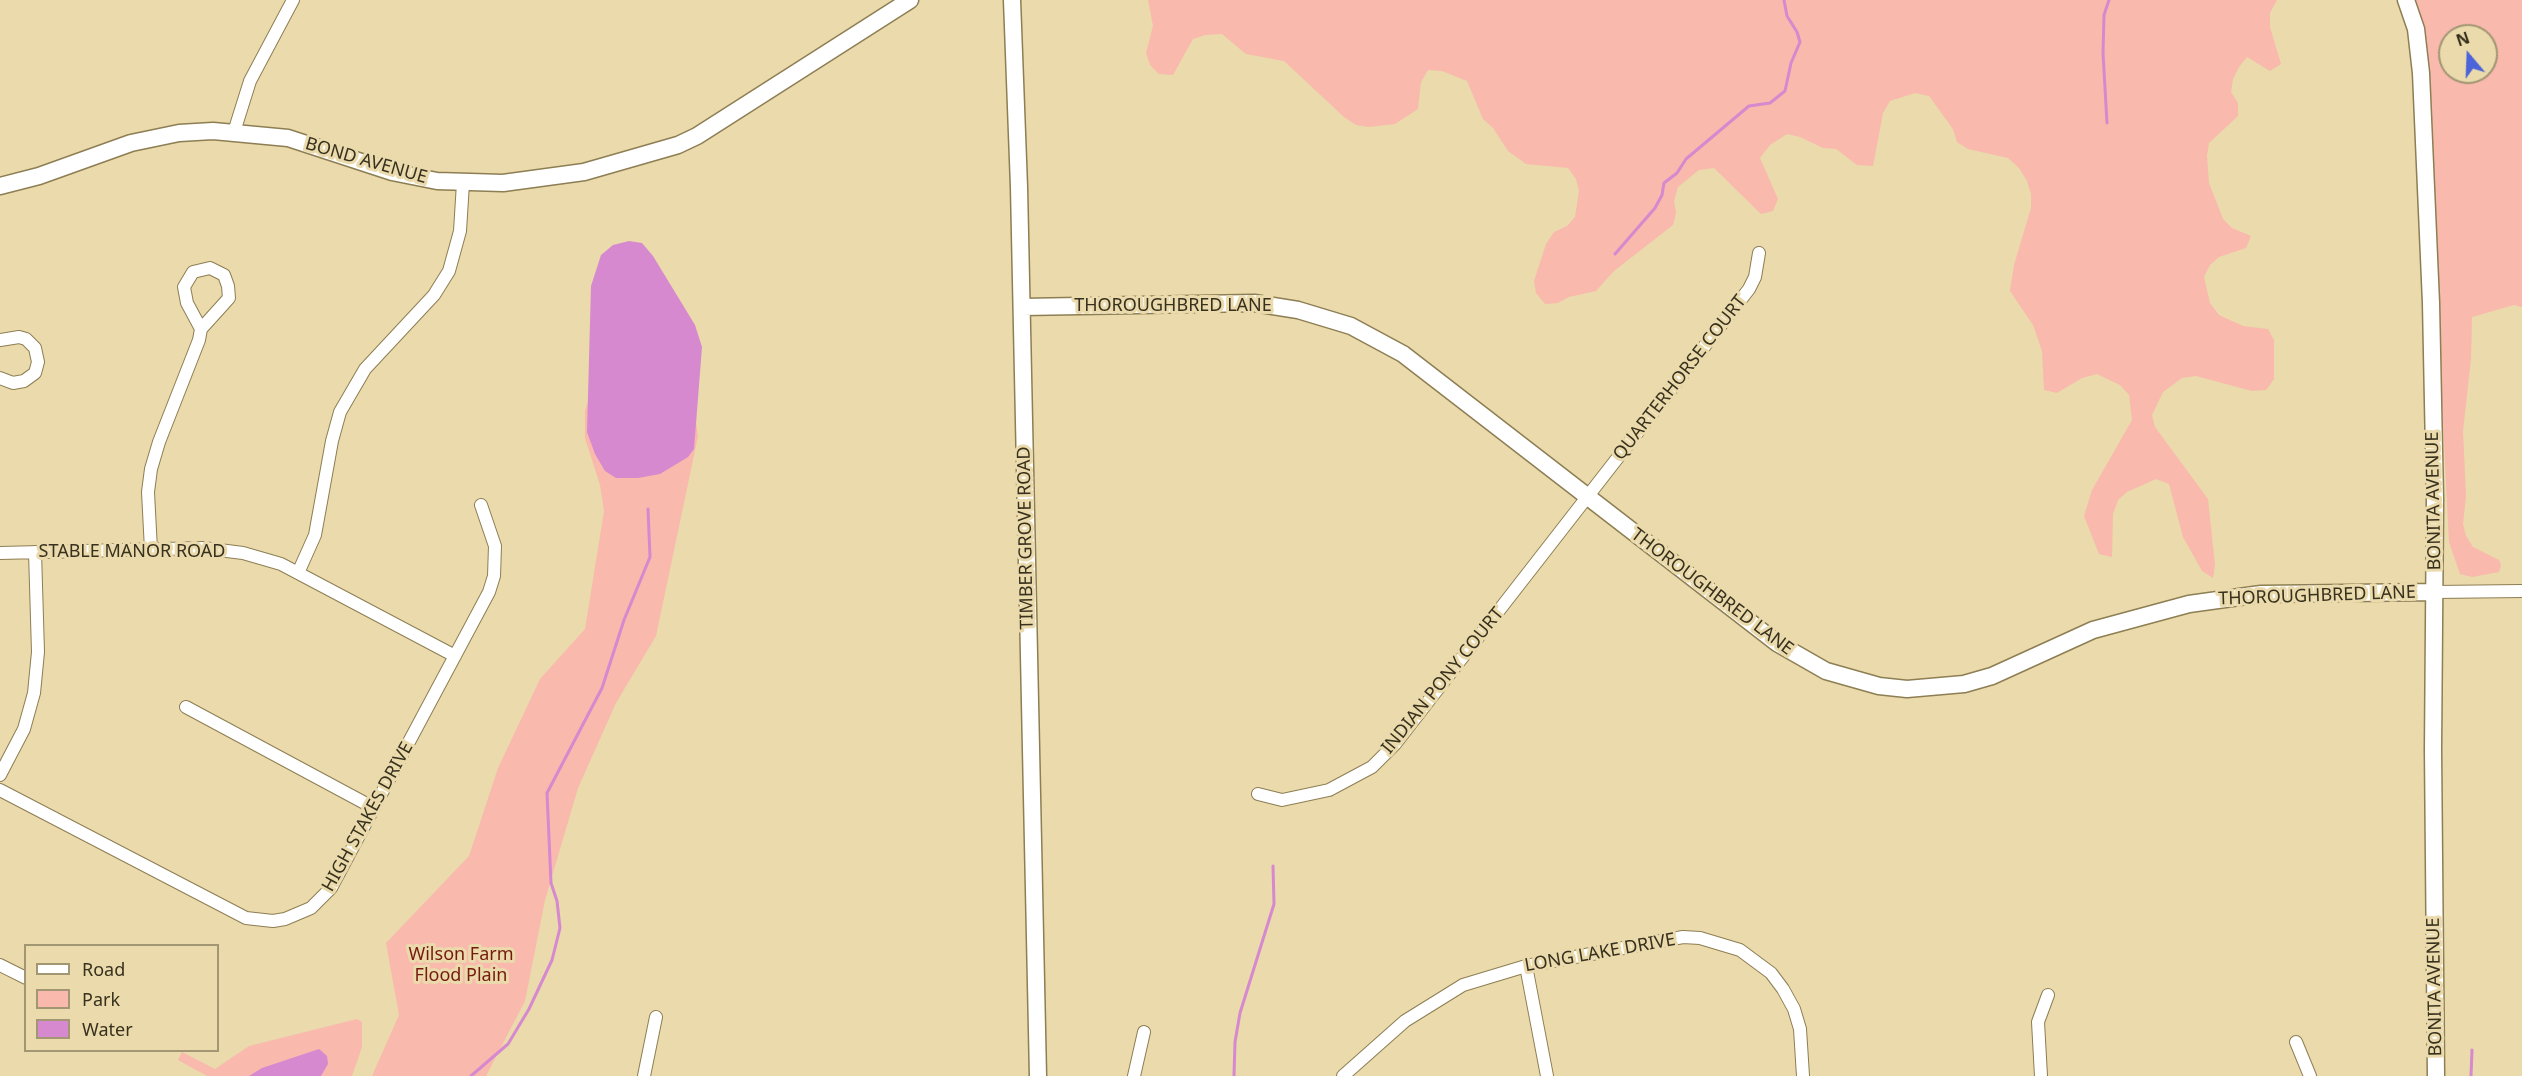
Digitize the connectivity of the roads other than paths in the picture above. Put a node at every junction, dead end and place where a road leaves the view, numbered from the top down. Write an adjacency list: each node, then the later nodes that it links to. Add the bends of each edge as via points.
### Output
1 (293, 0): 5 (street, via 250,81)
2 (910, 0): 6 (street, BOND AVENUE, via 718,125 678,145 584,172 532,180)
3 (1012, 0): 9 (street, TIMBER GROVE ROAD)
4 (2406, 0): 20 (street, BONITA AVENUE, via 2416,28 2421,73 2431,303)
5 (234, 132): 6 (street, BOND AVENUE, via 288,138 392,172); 7 (street, BOND AVENUE, via 179,133 131,142)
6 (463, 183): 18 (street, via 460,231 448,271 426,305 365,369 340,412 315,535)
7 (0, 186)
8 (1759, 253): 13 (street, QUARTERHORSE COURT, via 1749,289)
9 (1022, 307): 13 (street, THOROUGHBRED LANE, via 1254,303 1328,318 1403,354); 35 (street, TIMBER GROVE ROAD)
10 (201, 329): 10 (street, via 229,298 224,275 210,268 193,272 184,287 187,303); 15 (street, via 151,469)
11 (0, 340): 12 (street, via 26,339 35,348 38,362 35,373 24,381 13,383)
12 (0, 378)
13 (1588, 497): 20 (street, THOROUGHBRED LANE, via 1799,658 1851,680 1879,686 1907,689 1964,684 1992,676 2093,630 2189,604 2261,594); 25 (street, INDIAN PONY COURT, via 1384,756 1359,775 1329,790 1282,800)
14 (481, 505): 21 (street, HIGH STAKES DRIVE, via 495,546 494,576)
15 (151, 550): 16 (street, STABLE MANOR ROAD); 18 (street, STABLE MANOR ROAD, via 226,550 265,558)
16 (35, 552): 17 (street, STABLE MANOR ROAD); 23 (street, via 38,652 34,693 24,729)
17 (0, 553)
18 (298, 573): 21 (street, STABLE MANOR ROAD)
19 (2522, 591): 20 (street, THOROUGHBRED LANE)
20 (2435, 592): 42 (street, BONITA AVENUE)
21 (455, 656): 26 (street, HIGH STAKES DRIVE)
22 (186, 707): 26 (street)
23 (0, 775)
24 (0, 790): 26 (street, HIGH STAKES DRIVE, via 230,912 260,921 300,914 321,900)
25 (1258, 794)
26 (374, 808)
27 (0, 965): 29 (street)
28 (1527, 966): 37 (street, LONG LAKE DRIVE, via 1480,979 1434,1001); 38 (street); 39 (street, LONG LAKE DRIVE, via 1683,937 1740,950 1771,973 1794,1008 1800,1029)
29 (24, 977)
30 (2048, 995): 40 (street, via 2038,1022)
31 (656, 1017): 34 (street)
32 (1144, 1032): 36 (street)
33 (2296, 1042): 41 (street)
34 (644, 1076)
35 (1038, 1076)
36 (1134, 1076)
37 (1343, 1076)
38 (1547, 1076)
39 (1803, 1076)
40 (2041, 1076)
41 (2310, 1076)
42 (2436, 1076)

